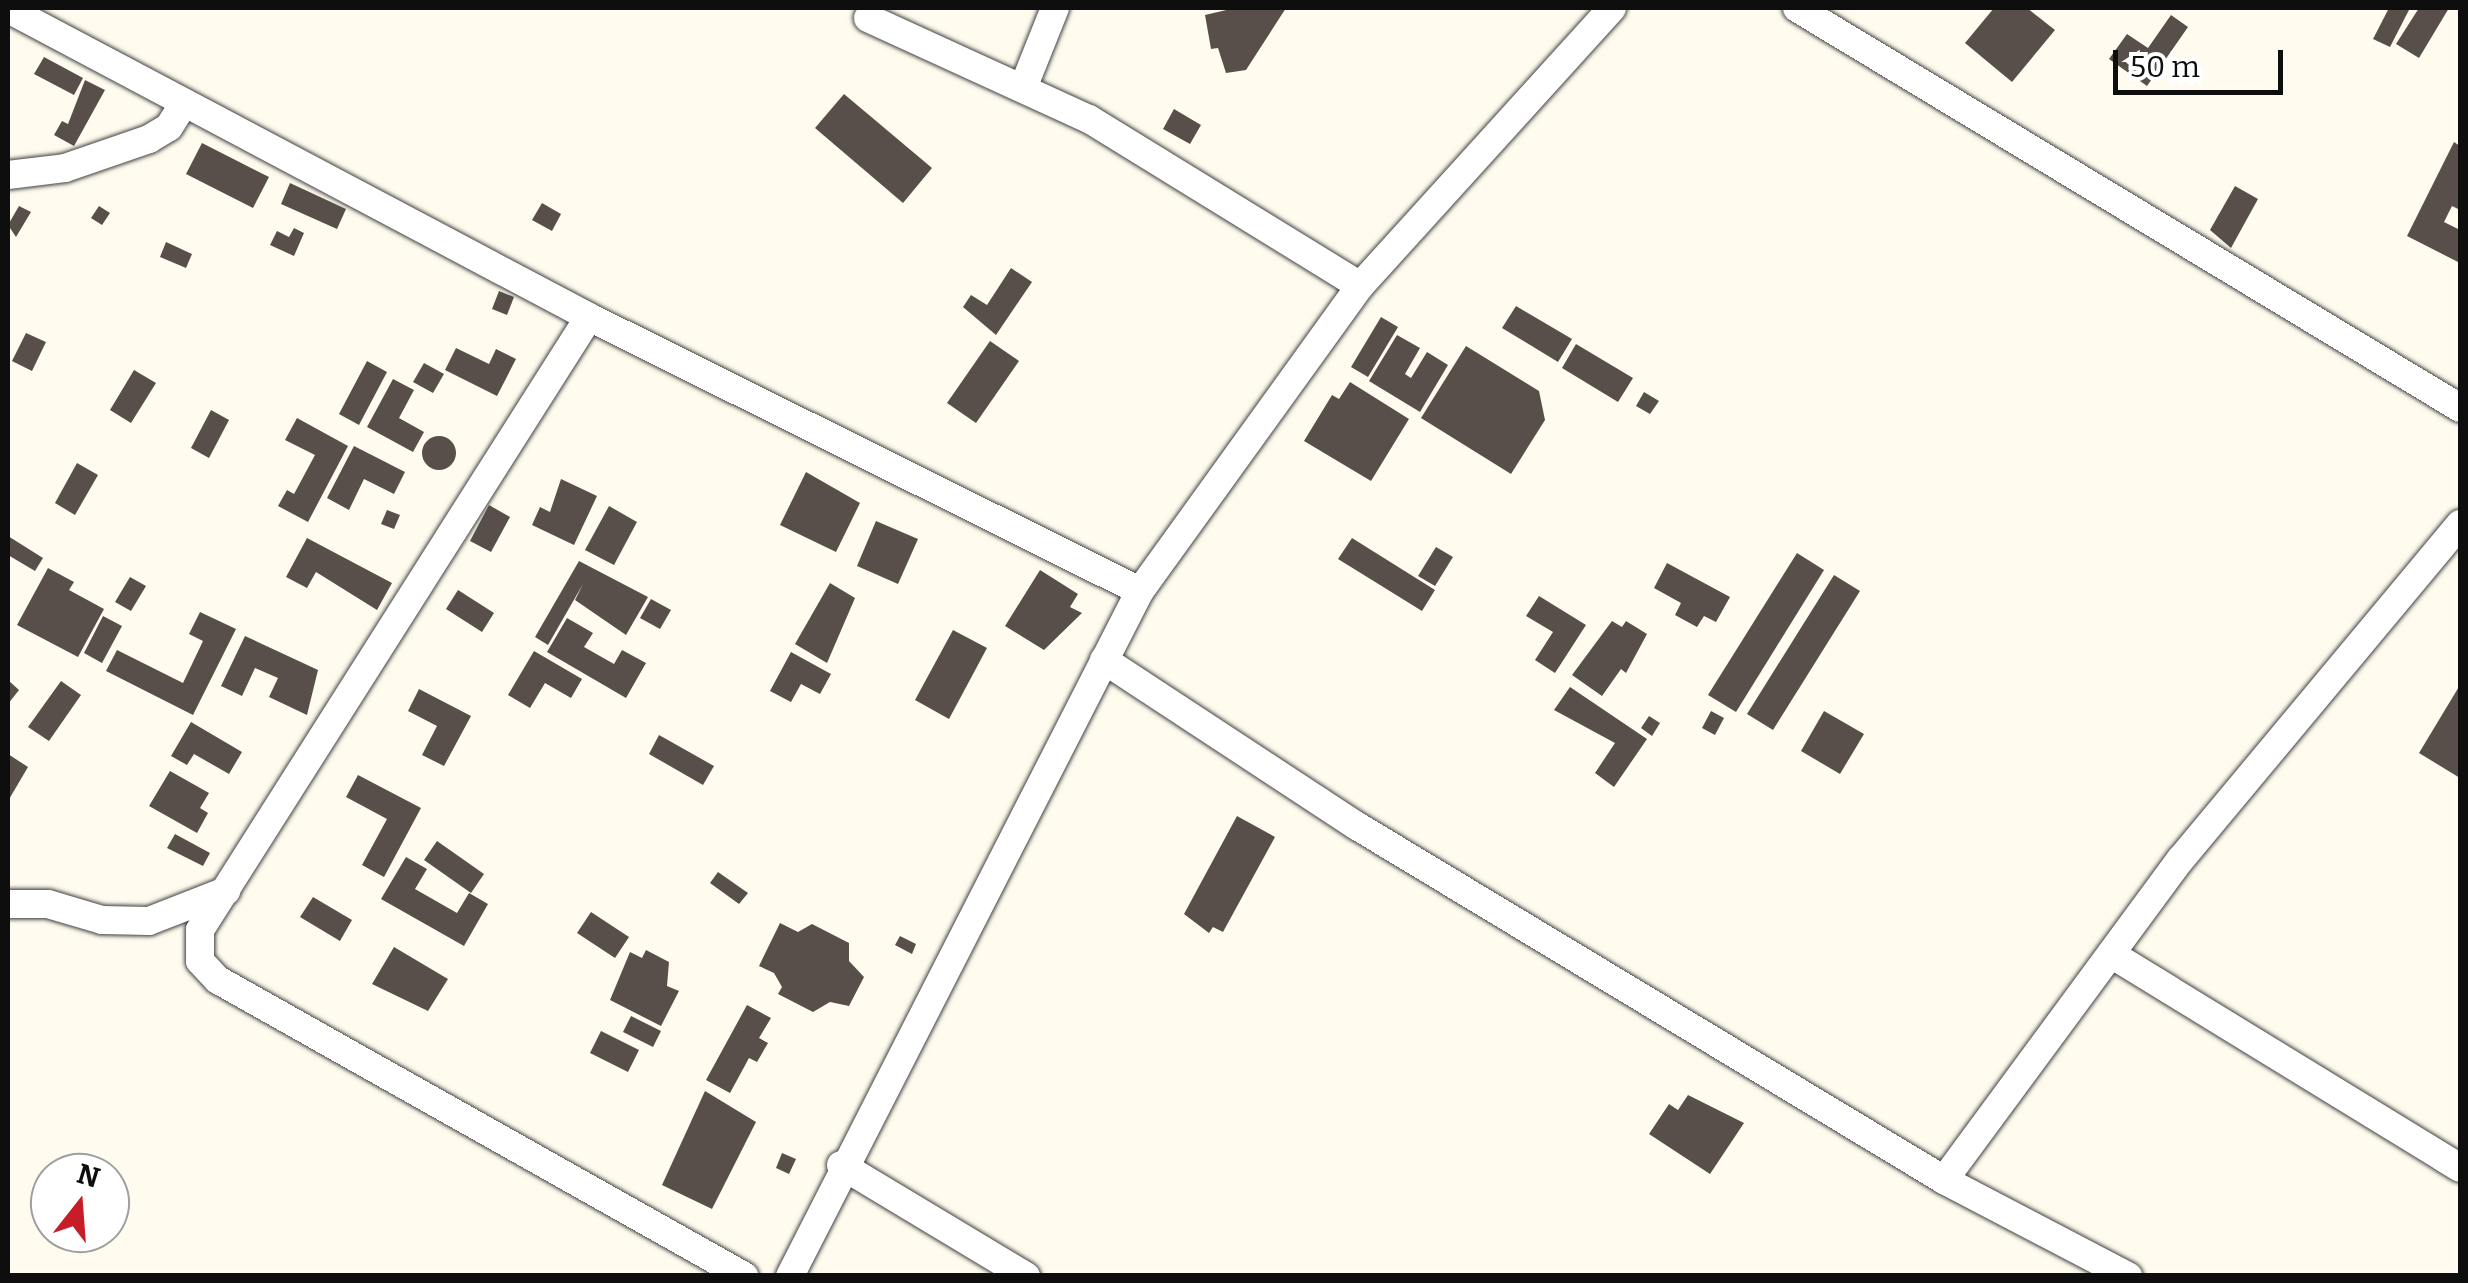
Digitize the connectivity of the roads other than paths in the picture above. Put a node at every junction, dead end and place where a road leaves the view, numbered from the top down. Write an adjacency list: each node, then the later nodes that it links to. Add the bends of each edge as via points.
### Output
1 (1055, 8): 6 (street)
2 (1612, 8): 9 (street)
3 (1797, 8): 11 (street)
4 (8, 9): 7 (street)
5 (868, 18): 6 (street)
6 (1023, 88): 9 (street, via 1089,119)
7 (184, 103): 8 (street, via 169,127 149,138 65,168); 10 (street)
8 (8, 175)
9 (1360, 286): 13 (street)
10 (589, 317): 13 (street); 15 (street)
11 (2460, 408)
12 (2460, 524): 17 (street, via 2181,859)
13 (1140, 591): 14 (street)
14 (1104, 660): 18 (street); 20 (street, via 1357,826)
15 (226, 891): 16 (street, via 148,921); 21 (street, via 200,930 200,961 218,980)
16 (8, 904)
17 (2111, 954): 19 (street); 20 (street)
18 (841, 1165): 22 (street); 23 (street)
19 (2460, 1168)
20 (1944, 1180): 24 (street)
21 (744, 1276)
22 (790, 1276)
23 (1026, 1276)
24 (2128, 1276)

